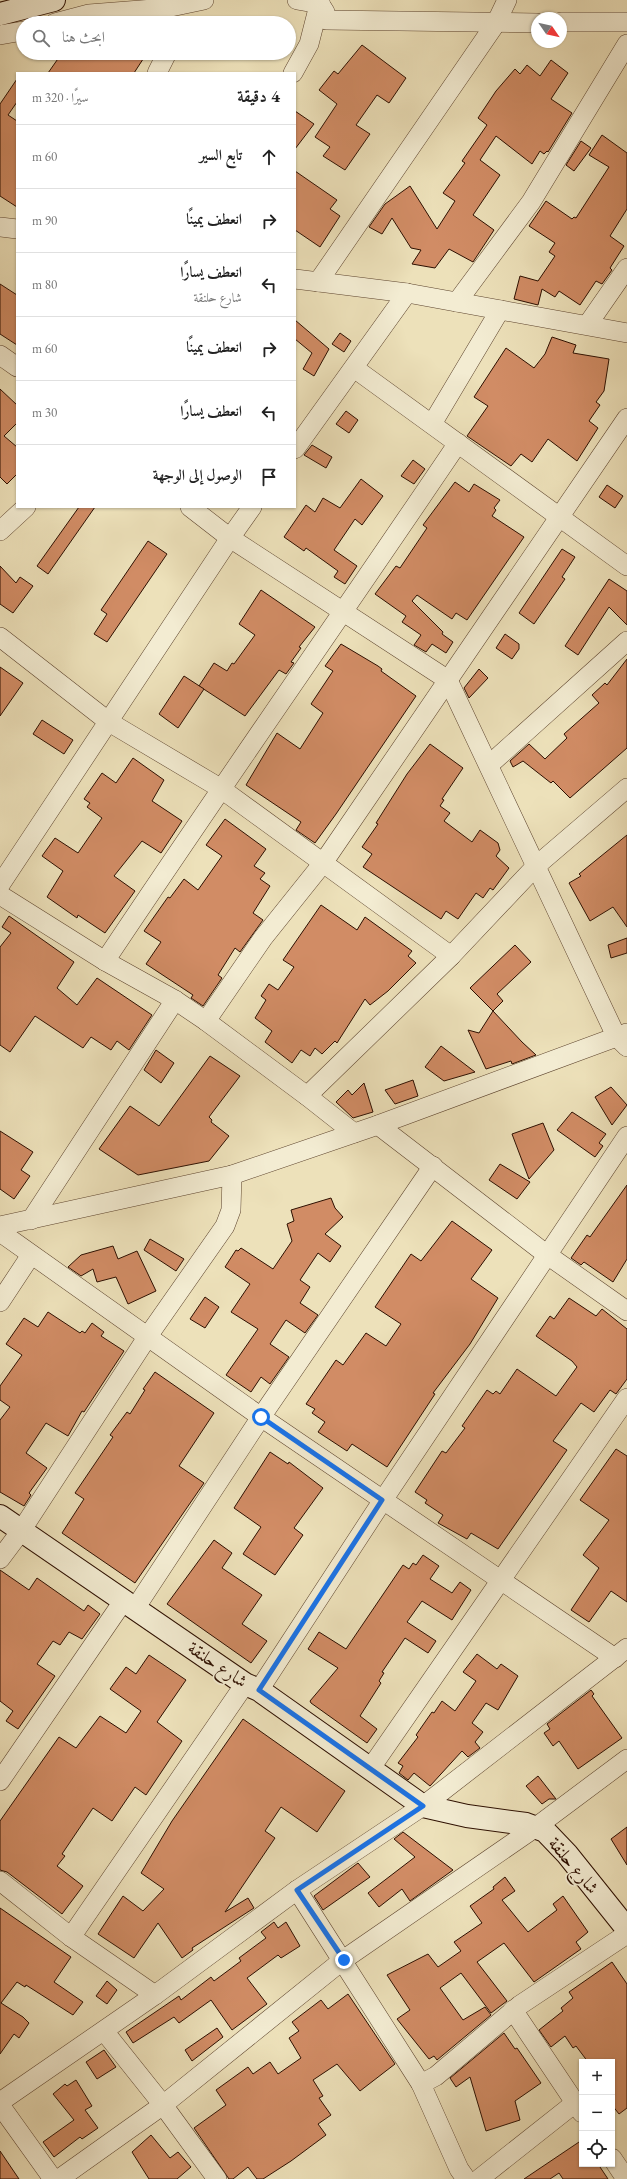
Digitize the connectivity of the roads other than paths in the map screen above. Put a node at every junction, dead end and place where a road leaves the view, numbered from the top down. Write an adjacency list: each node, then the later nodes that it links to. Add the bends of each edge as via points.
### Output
1 (54, 0): 6 (street)
2 (204, 0): 7 (street)
3 (297, 0): 5 (street)
4 (507, 0): 11 (street)
5 (320, 2): 11 (street, via 326,20); 18 (street, via 309,44)
6 (0, 14)
7 (166, 15): 8 (street)
8 (82, 16)
9 (567, 22): 10 (street)
10 (627, 22)
11 (496, 23): 12 (street); 23 (street)
12 (531, 23)
13 (16, 32): 14 (street)
14 (0, 34)
15 (627, 44): 25 (street, via 531,202)
16 (164, 60): 17 (street)
17 (158, 72)
18 (294, 72)
19 (0, 227): 20 (street)
20 (16, 229)
21 (627, 268): 27 (street)
22 (296, 279): 23 (street)
23 (318, 282): 24 (street)
24 (408, 293): 25 (street); 31 (street)
25 (457, 302): 26 (street)
26 (500, 310): 27 (street); 33 (street)
27 (588, 324): 28 (street)
28 (627, 332)
29 (0, 355): 30 (street)
30 (16, 366)
31 (354, 368): 33 (street); 35 (street)
32 (627, 418): 39 (street)
33 (432, 424): 34 (street)
34 (458, 443): 39 (street); 43 (street)
35 (296, 448)
36 (25, 508): 40 (street)
37 (191, 508): 41 (street)
38 (251, 508): 41 (street)
39 (559, 517): 42 (street); 46 (street)
40 (0, 531)
41 (230, 538): 43 (street); 47 (street)
42 (627, 566)
43 (344, 612): 46 (street); 49 (street)
44 (0, 637): 47 (street)
45 (627, 641): 48 (street)
46 (448, 680): 48 (street); 51 (street)
47 (109, 722): 49 (street); 53 (street)
48 (489, 765): 52 (street)
49 (220, 788): 51 (street); 56 (street)
50 (627, 788): 52 (street)
51 (323, 863): 55 (street); 58 (street, via 263,938)
52 (536, 866): 55 (street); 59 (street)
53 (0, 885)
54 (0, 895): 56 (street)
55 (450, 956): 60 (street)
56 (105, 961): 57 (street)
57 (175, 1000): 58 (street); 66 (street)
58 (206, 1021): 60 (street)
59 (623, 1039): 61 (street)
60 (307, 1096): 62 (street)
61 (378, 1125): 62 (street); 64 (street)
62 (354, 1133): 65 (street)
63 (627, 1136): 69 (street)
64 (433, 1166): 69 (street); 75 (street)
65 (232, 1175): 66 (street); 73 (street, via 229,1218)
66 (31, 1220): 67 (street)
67 (0, 1226)
68 (0, 1232): 70 (street)
69 (546, 1254): 72 (street); 76 (street)
70 (31, 1255): 71 (street); 73 (street)
71 (0, 1302)
72 (627, 1311)
73 (148, 1336): 75 (street); 78 (street)
74 (627, 1398): 80 (street)
75 (261, 1417): 76 (street); 81 (street)
76 (382, 1500): 80 (street); 83 (street)
77 (0, 1516): 78 (street, شارع حلنقة)
78 (21, 1531): 79 (street); 81 (street, شارع حلنقة)
79 (0, 1559)
80 (501, 1582): 82 (street); 85 (street)
81 (130, 1604): 83 (street, شارع حلنقة); 86 (street)
82 (621, 1653): 87 (street)
83 (252, 1687): 85 (street, شارع حلنقة); 93 (street)
84 (627, 1759): 88 (street)
85 (370, 1769): 87 (street, شارع حلنقة)
86 (0, 1781)
87 (423, 1806): 88 (street, شارع حلنقة); 90 (street)
88 (536, 1827): 91 (street, شارع حلنقة, via 553,1838); 94 (street)
89 (0, 1881): 93 (street)
90 (297, 1890): 94 (street); 95 (street)
91 (627, 1929)
92 (627, 1934): 96 (street)
93 (71, 1937): 95 (street)
94 (344, 1960): 98 (street); 100 (street)
95 (155, 1995): 97 (street)
96 (513, 2010): 98 (street, via 436,2076); 101 (street)
97 (104, 2031): 99 (street); 100 (street)
98 (421, 2084): 106 (street, via 459,2169)
99 (0, 2104): 103 (street)
100 (163, 2105): 104 (street); 105 (street)
101 (579, 2108): 107 (street)
102 (615, 2162): 108 (street)
103 (53, 2179)
104 (59, 2179)
105 (217, 2179)
106 (466, 2179)
107 (479, 2179)
108 (626, 2179)

